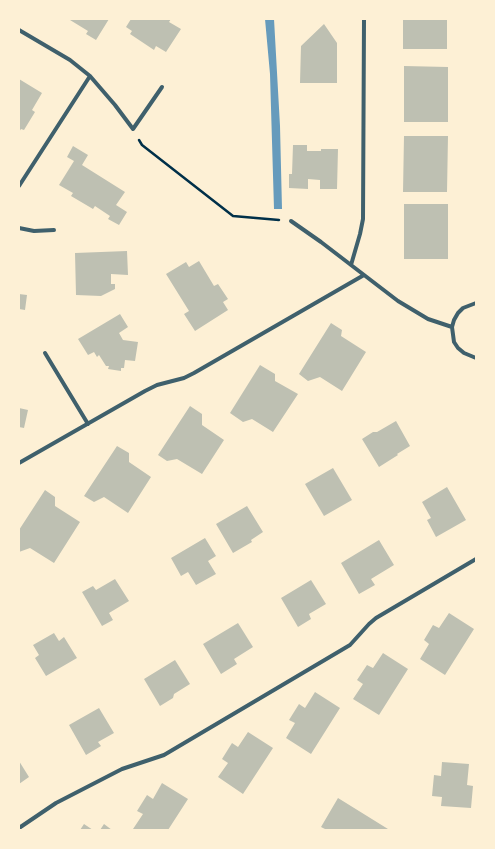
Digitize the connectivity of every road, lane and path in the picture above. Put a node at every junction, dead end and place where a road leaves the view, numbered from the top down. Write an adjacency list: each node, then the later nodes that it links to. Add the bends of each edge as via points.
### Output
1 (364, 19): 10 (street, via 363,219)
2 (19, 30): 3 (street, via 70,60)
3 (90, 76): 5 (street); 6 (street)
4 (162, 87): 5 (street)
5 (133, 129): 7 (path, via 142,146 233,216)
6 (19, 186)
7 (291, 221): 10 (street)
8 (19, 228): 9 (street, via 34,231)
9 (54, 230)
10 (352, 265): 11 (street)
11 (364, 275): 13 (street, via 398,301 428,319); 16 (street, via 194,373 151,388)
12 (476, 303): 13 (street, via 463,308)
13 (452, 327): 15 (street, via 454,342 458,348)
14 (44, 353): 16 (street)
15 (476, 358)
16 (88, 424): 17 (street)
17 (19, 463)
18 (476, 558): 19 (street, via 376,618 350,645 164,755 122,769 56,803)
19 (19, 828)

